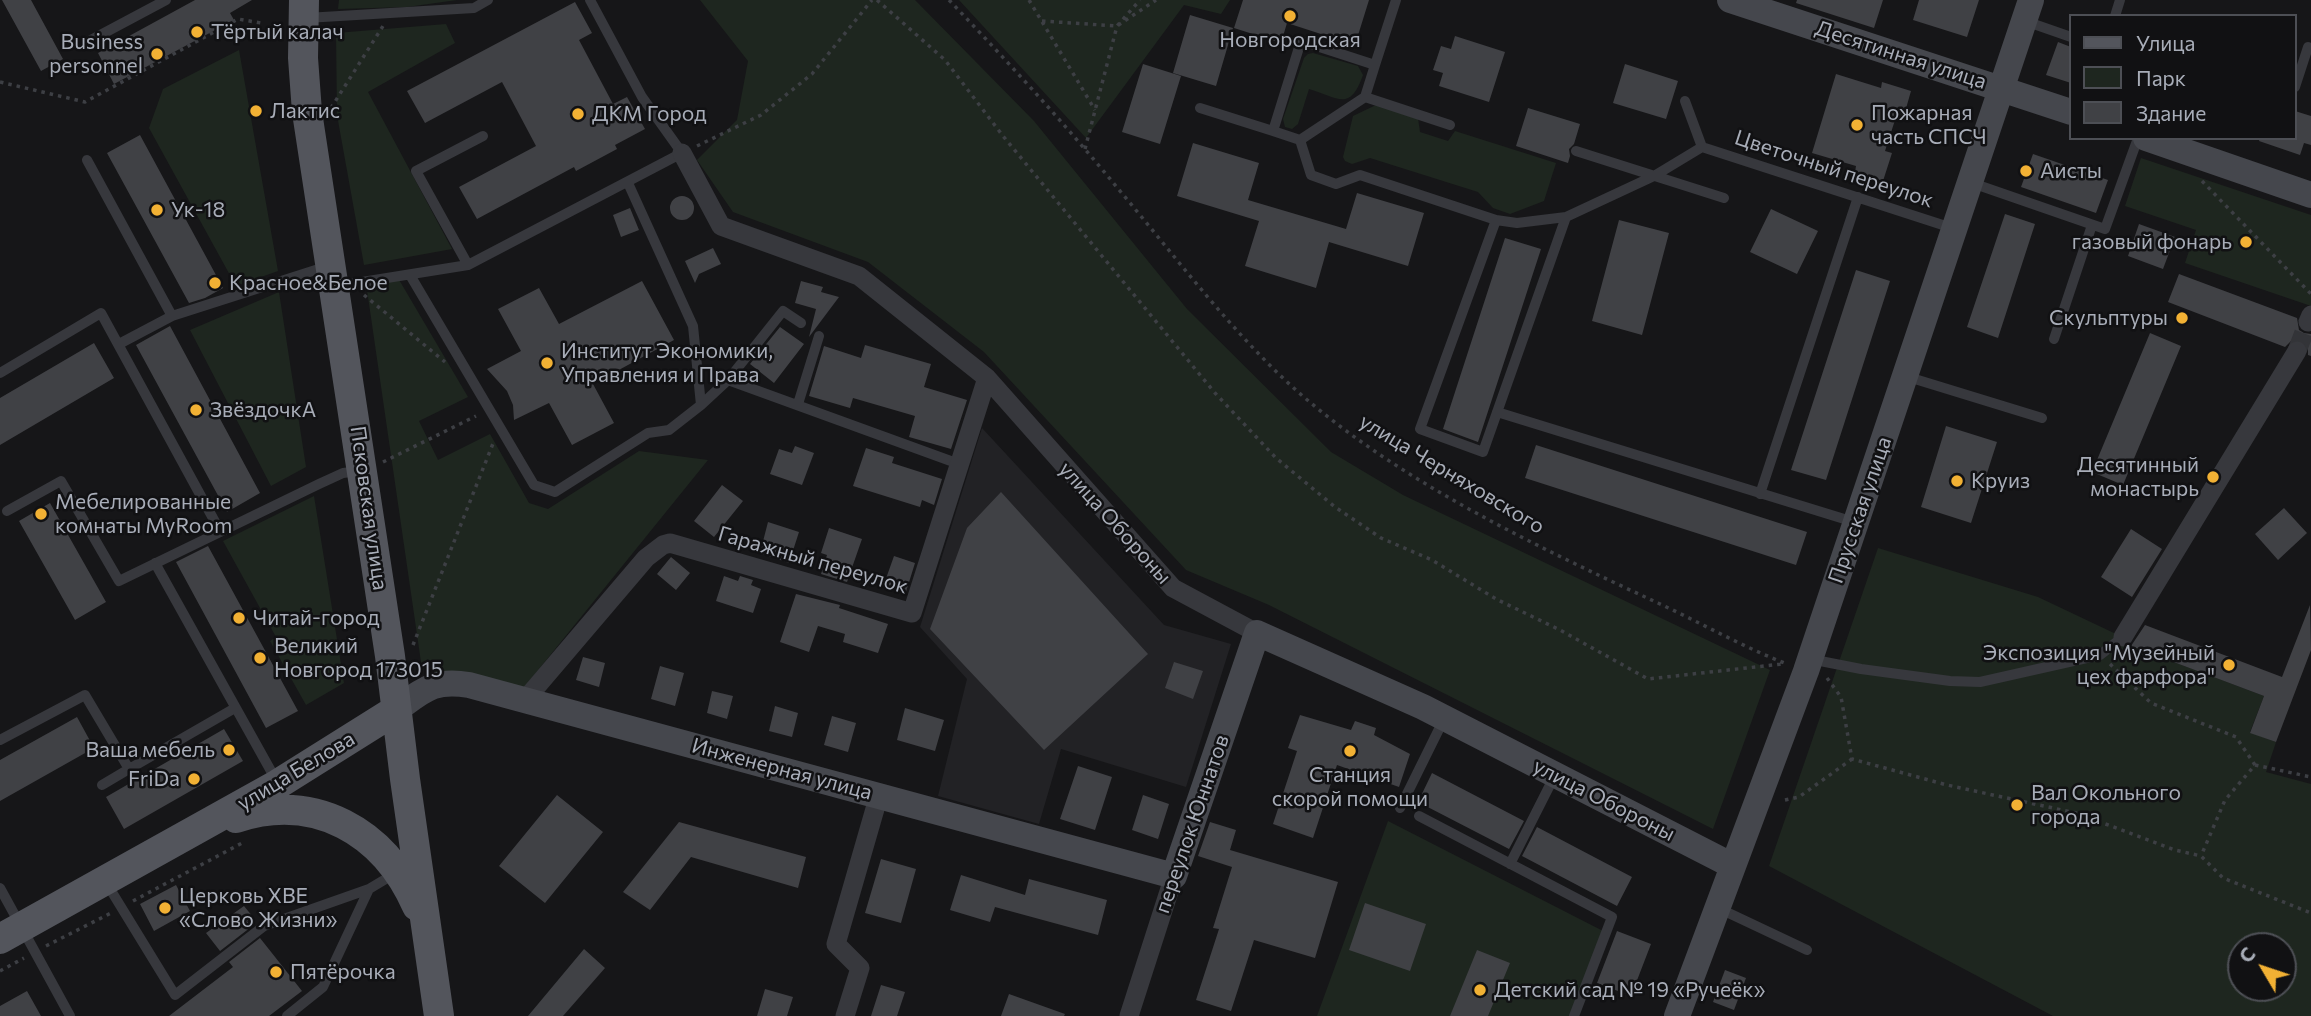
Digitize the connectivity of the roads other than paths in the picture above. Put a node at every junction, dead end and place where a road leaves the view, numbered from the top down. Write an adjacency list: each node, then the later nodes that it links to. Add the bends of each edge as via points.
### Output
1 (166, 0): 9 (lane)
2 (488, 0): 7 (lane, via 474,8 390,14)
3 (590, 0): 26 (lane, via 642,97)
4 (1396, 0): 11 (lane)
5 (1730, 0): 13 (street, Десятинная улица)
6 (2025, 6): 8 (lane); 13 (street, Прусская улица)
7 (304, 9): 40 (main road, Псковская улица, via 307,112)
8 (2070, 36)
9 (91, 40)
10 (2308, 47): 12 (lane)
11 (1375, 65): 14 (lane); 19 (lane, via 1301,41)
12 (2297, 81)
13 (2003, 88): 17 (street, Десятинная улица); 30 (street, Прусская улица)
14 (1365, 97): 18 (lane); 21 (lane)
15 (1685, 101): 24 (lane)
16 (1200, 108): 19 (lane)
17 (2070, 112)
18 (1450, 125)
19 (1273, 131): 21 (lane)
20 (482, 136): 38 (lane, via 416,171)
21 (1300, 139): 35 (lane, via 1311,175 1336,184 1360,175)
22 (2137, 140): 36 (lane, via 2105,229)
23 (2153, 140): 31 (street)
24 (1702, 147): 28 (lane); 32 (lane, Цветочный переулок)
25 (1576, 151): 28 (lane)
26 (682, 153): 29 (lane); 49 (street, улица Обороны, via 721,226 859,276)
27 (87, 160): 41 (lane)
28 (1654, 176): 33 (lane); 34 (lane)
29 (628, 183): 38 (lane); 52 (lane, via 693,326)
30 (1971, 183): 36 (lane); 37 (street, Прусская улица)
31 (2311, 195)
32 (1858, 197): 37 (lane, Цветочный переулок); 57 (lane)
33 (1724, 198)
34 (1566, 217): 35 (lane, via 1517,223); 53 (lane)
35 (1496, 220): 53 (lane, via 1420,429 1483,452)
36 (2092, 225): 44 (lane)
37 (1955, 229): 48 (street, Прусская улица)
38 (468, 265): 39 (lane)
39 (410, 275): 40 (lane); 52 (lane, via 534,485 555,492 648,433 669,430)
40 (341, 279): 41 (lane); 56 (main road, Псковская улица)
41 (172, 316): 45 (lane)
42 (801, 323): 50 (lane, via 783,311)
43 (819, 336): 51 (lane)
44 (2054, 339)
45 (120, 344): 47 (lane, via 101,313); 60 (lane)
46 (2297, 351): 63 (street)
47 (0, 373)
48 (1905, 376): 54 (lane); 59 (street, Прусская улица)
49 (987, 378): 55 (street, Гаражный переулок); 62 (street, улица Обороны, via 1173,588)
50 (728, 380): 51 (lane); 52 (lane)
51 (799, 404): 55 (lane)
52 (701, 405)
53 (1497, 412): 57 (lane)
54 (2042, 418)
55 (959, 464): 65 (street, Гаражный переулок, via 912,613 670,543 646,558)
56 (372, 467): 60 (lane, via 343,473); 67 (main road, Псковская улица)
57 (1760, 494): 59 (lane)
58 (7, 511): 61 (lane, via 61,481 119,581)
59 (1856, 523): 64 (street, Прусская улица)
60 (220, 531): 61 (lane)
61 (155, 563): 66 (lane)
62 (1257, 633): 68 (street, улица Обороны); 81 (street, переулок Юннатов)
63 (2123, 637): 64 (lane, via 2100,655 1980,682)
64 (1807, 668): 79 (street, Прусская улица)
65 (525, 700): 67 (street, Инженерная улица, via 443,683 427,688); 74 (street, Инженерная улица)
66 (235, 708): 70 (lane); 72 (lane)
67 (396, 710): 72 (main road, улица Белова); 86 (main road, Псковская улица)
68 (1444, 718): 71 (street, улица Обороны); 75 (lane)
69 (0, 740): 70 (lane, via 85,695)
70 (129, 769): 73 (lane)
71 (1555, 775): 78 (lane); 79 (street, улица Обороны)
72 (278, 784): 77 (main road, улица Белова)
73 (102, 785)
74 (879, 795): 81 (street, Инженерная улица); 92 (street, via 836,944 860,968)
75 (1400, 808)
76 (1419, 816): 78 (lane)
77 (196, 831): 80 (main road, улица Белова, via 265,811 304,809 330,816 359,832); 82 (main road, улица Белова)
78 (1510, 864): 94 (lane, via 1612,917)
79 (1733, 866): 85 (street, Прусская улица)
80 (397, 872): 84 (lane); 86 (main road, улица Белова)
81 (1174, 876): 93 (street, переулок Юннатов)
82 (105, 881): 84 (lane, via 175,995 264,926); 87 (main road, улица Белова)
83 (0, 888): 87 (lane)
84 (369, 889): 90 (lane, via 323,987)
85 (1718, 908): 88 (lane); 95 (street, Прусская улица)
86 (426, 930): 91 (main road, Псковская улица)
87 (19, 940): 89 (lane)
88 (1807, 950)
89 (70, 1016)
90 (287, 1016)
91 (439, 1016)
92 (845, 1016)
93 (1129, 1016)
94 (1574, 1016)
95 (1677, 1016)

